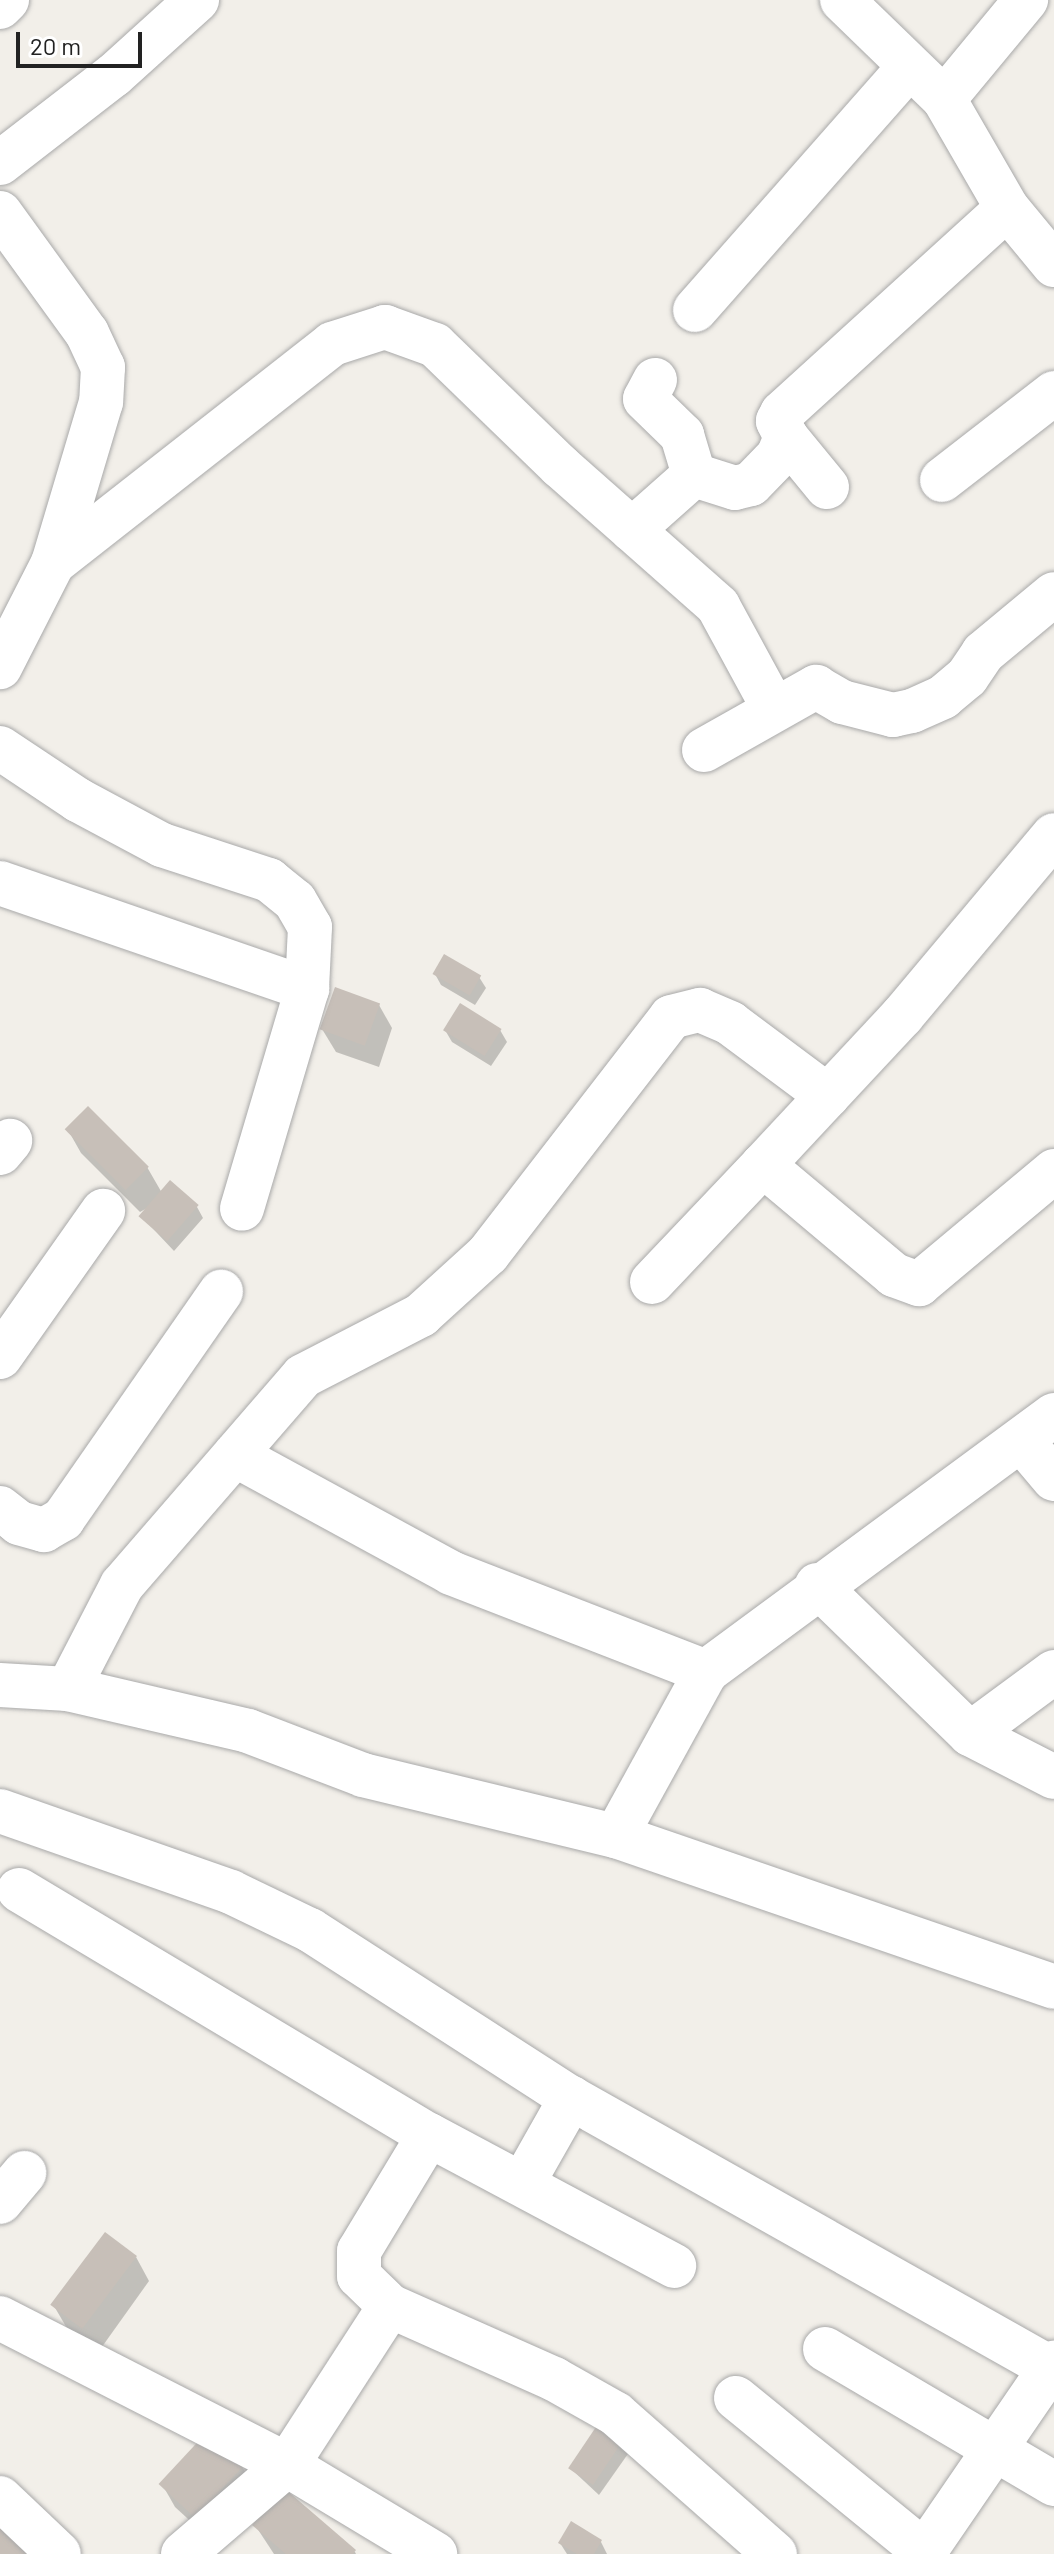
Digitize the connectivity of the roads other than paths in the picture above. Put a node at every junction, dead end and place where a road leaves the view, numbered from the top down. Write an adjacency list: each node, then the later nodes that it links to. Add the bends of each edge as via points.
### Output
1 (7, 0): 5 (street)
2 (842, 0): 6 (street)
3 (1026, 0): 7 (street)
4 (185, 4): 8 (street)
5 (0, 7)
6 (909, 67): 7 (street); 12 (street)
7 (944, 99): 9 (street)
8 (0, 163)
9 (1007, 208): 11 (street); 15 (street, via 782,413 778,421)
10 (0, 213): 20 (street, via 87,333 103,367 101,402)
11 (1054, 265)
12 (695, 310)
13 (655, 380): 16 (street, via 645,399 682,435)
14 (1054, 393): 17 (street)
15 (786, 437): 16 (street, via 778,456 751,484 735,488); 18 (street)
16 (694, 475): 19 (street)
17 (942, 480)
18 (827, 487)
19 (632, 530): 20 (street, via 435,345 385,327 332,344); 23 (street, via 718,606)
20 (53, 563): 22 (street)
21 (1054, 594): 23 (street, via 983,653 967,677 943,697 912,711 893,715 842,702 816,687)
22 (0, 667)
23 (774, 709): 25 (street)
24 (0, 748): 28 (street, via 78,800 162,845 269,880 295,901 310,927)
25 (704, 750)
26 (1054, 835): 29 (street)
27 (0, 883): 28 (street)
28 (307, 989): 32 (street)
29 (828, 1096): 30 (street); 38 (street, via 730,1023 700,1010 671,1017 488,1254 421,1315 303,1376)
30 (763, 1165): 31 (street, via 894,1275 919,1284); 34 (street)
31 (1054, 1171)
32 (242, 1209)
33 (103, 1211): 36 (street)
34 (652, 1282)
35 (221, 1292): 40 (street, via 63,1519 44,1530 19,1523)
36 (0, 1357)
37 (1038, 1428): 39 (street); 41 (street)
38 (235, 1455): 42 (street, via 451,1573); 45 (street, via 122,1585)
39 (1054, 1479)
40 (0, 1508)
41 (817, 1585): 42 (street); 46 (street)
42 (706, 1672): 49 (street)
43 (1054, 1672): 46 (street)
44 (0, 1685): 45 (street)
45 (68, 1689): 49 (street, via 248,1731 363,1775)
46 (970, 1734): 47 (street)
47 (1054, 1777)
48 (0, 1811): 52 (street, via 231,1892 310,1930)
49 (616, 1836): 51 (street)
50 (19, 1890): 53 (street)
51 (1054, 1987)
52 (571, 2098): 54 (street); 59 (street)
53 (429, 2135): 54 (street); 56 (street, via 359,2251 359,2276)
54 (523, 2183): 55 (street)
55 (674, 2266)
56 (390, 2306): 62 (street); 69 (street, via 554,2379 616,2414)
57 (0, 2318): 62 (street)
58 (825, 2349): 61 (street)
59 (1053, 2367): 61 (street)
60 (736, 2398): 65 (street)
61 (995, 2451): 63 (street); 65 (street)
62 (287, 2465): 67 (street); 68 (street)
63 (1054, 2484)
64 (0, 2498): 66 (street)
65 (925, 2553)
66 (59, 2554)
67 (183, 2554)
68 (435, 2554)
69 (775, 2554)

